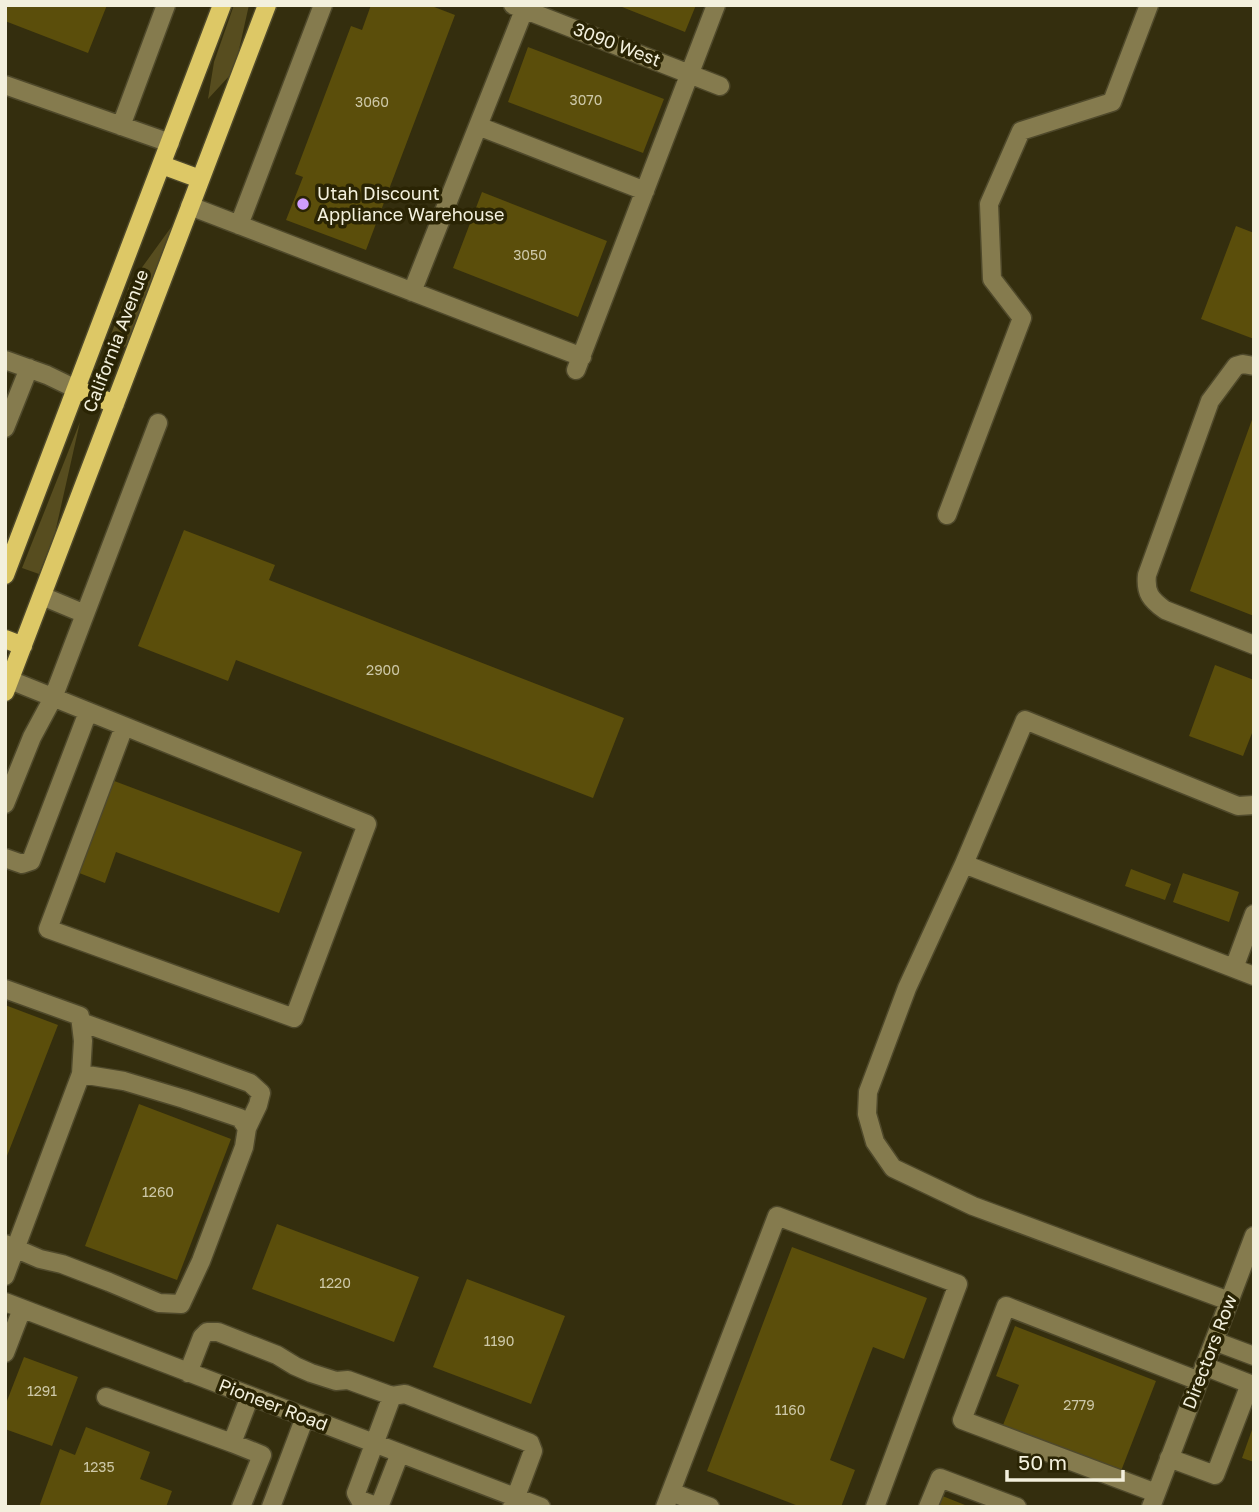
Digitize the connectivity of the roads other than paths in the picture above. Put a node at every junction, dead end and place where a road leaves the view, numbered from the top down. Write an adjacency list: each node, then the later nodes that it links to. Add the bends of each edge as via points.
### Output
1 (166, 5): 12 (street)
2 (222, 5): 13 (main road, California Avenue)
3 (267, 5): 15 (main road, California Avenue)
4 (323, 5): 18 (street)
5 (716, 5): 8 (street)
6 (1149, 5): 27 (street, via 1112,102 1021,131 989,204 992,279 1022,318)
7 (521, 7): 8 (street, 3090 West); 11 (street)
8 (690, 73): 10 (street, 3090 West); 16 (street)
9 (5, 85): 12 (street)
10 (720, 86)
11 (478, 126): 16 (street); 19 (street)
12 (121, 127): 13 (street)
13 (170, 143): 14 (main road, California Avenue)
14 (162, 165): 15 (main road); 23 (main road, California Avenue)
15 (200, 179): 17 (main road, California Avenue)
16 (645, 191): 19 (street, via 579,364)
17 (190, 206): 18 (street); 24 (main road, California Avenue)
18 (239, 225): 19 (street)
19 (411, 292)
20 (5, 360): 22 (street)
21 (1254, 366): 32 (street, via 1236,366 1210,401 1146,584 1154,602 1165,610)
22 (29, 368): 23 (street); 26 (street)
23 (76, 389): 24 (main road); 28 (main road, California Avenue)
24 (115, 404): 29 (main road, California Avenue)
25 (158, 423): 30 (street)
26 (5, 428)
27 (947, 515)
28 (5, 575)
29 (42, 596): 30 (street); 33 (main road, California Avenue)
30 (85, 614): 35 (street)
31 (5, 639): 33 (main road)
32 (1254, 645)
33 (23, 646): 34 (main road, California Avenue)
34 (7, 686): 35 (street)
35 (53, 698): 36 (street); 38 (street)
36 (88, 712): 37 (street); 40 (street, via 31,861 22,864)
37 (124, 727): 37 (street, via 367,824 294,1018 48,929)
38 (5, 804)
39 (1254, 805): 41 (street, via 1238,806 1025,720)
40 (5, 858)
41 (964, 864): 43 (street); 52 (street, via 907,988 869,1092 867,1114 875,1142 893,1168 973,1206)
42 (1254, 914): 43 (street)
43 (1234, 968): 44 (street)
44 (1254, 976)
45 (5, 989): 46 (street, via 80,1016)
46 (81, 1022): 47 (street); 48 (street, via 250,1083 261,1093)
47 (81, 1074): 48 (street, via 184,1099 240,1118); 50 (street)
48 (247, 1128): 50 (street, via 216,1223 181,1304 159,1303)
49 (1254, 1236): 52 (street, Directors Row)
50 (11, 1246): 51 (street)
51 (5, 1276)
52 (1229, 1301): 54 (street, Directors Row)
53 (14, 1306): 55 (street); 57 (street, Pioneer Road)
54 (1214, 1341): 56 (street); 58 (street, Directors Row)
55 (5, 1353)
56 (1254, 1356)
57 (188, 1373): 59 (street, Pioneer Road); 60 (street, via 202,1337 218,1332 311,1373)
58 (1201, 1373): 66 (street, Directors Row); 66 (street, via 1250,1384 1215,1475); 68 (street, via 1006,1306 962,1420)
59 (250, 1396): 62 (street, Pioneer Road); 63 (street)
60 (392, 1396): 64 (street); 69 (street, via 405,1394 530,1443 533,1451)
61 (106, 1397): 63 (street)
62 (306, 1417): 64 (street, Pioneer Road); 71 (street)
63 (232, 1443): 70 (street, via 262,1455)
64 (374, 1443): 65 (street, Pioneer Road); 72 (street, via 356,1493 360,1500)
65 (400, 1453): 69 (street, Pioneer Road); 72 (street)
66 (1169, 1458): 68 (street, Directors Row)
67 (668, 1499): 74 (street); 75 (street, via 777,1216 958,1284)
68 (1153, 1500)
69 (514, 1502): 73 (street, Pioneer Road)
70 (241, 1507)
71 (271, 1507)
72 (379, 1507)
73 (541, 1507)
74 (710, 1507)
75 (875, 1507)
76 (928, 1507): 77 (street, via 940,1478)
77 (1017, 1507)

